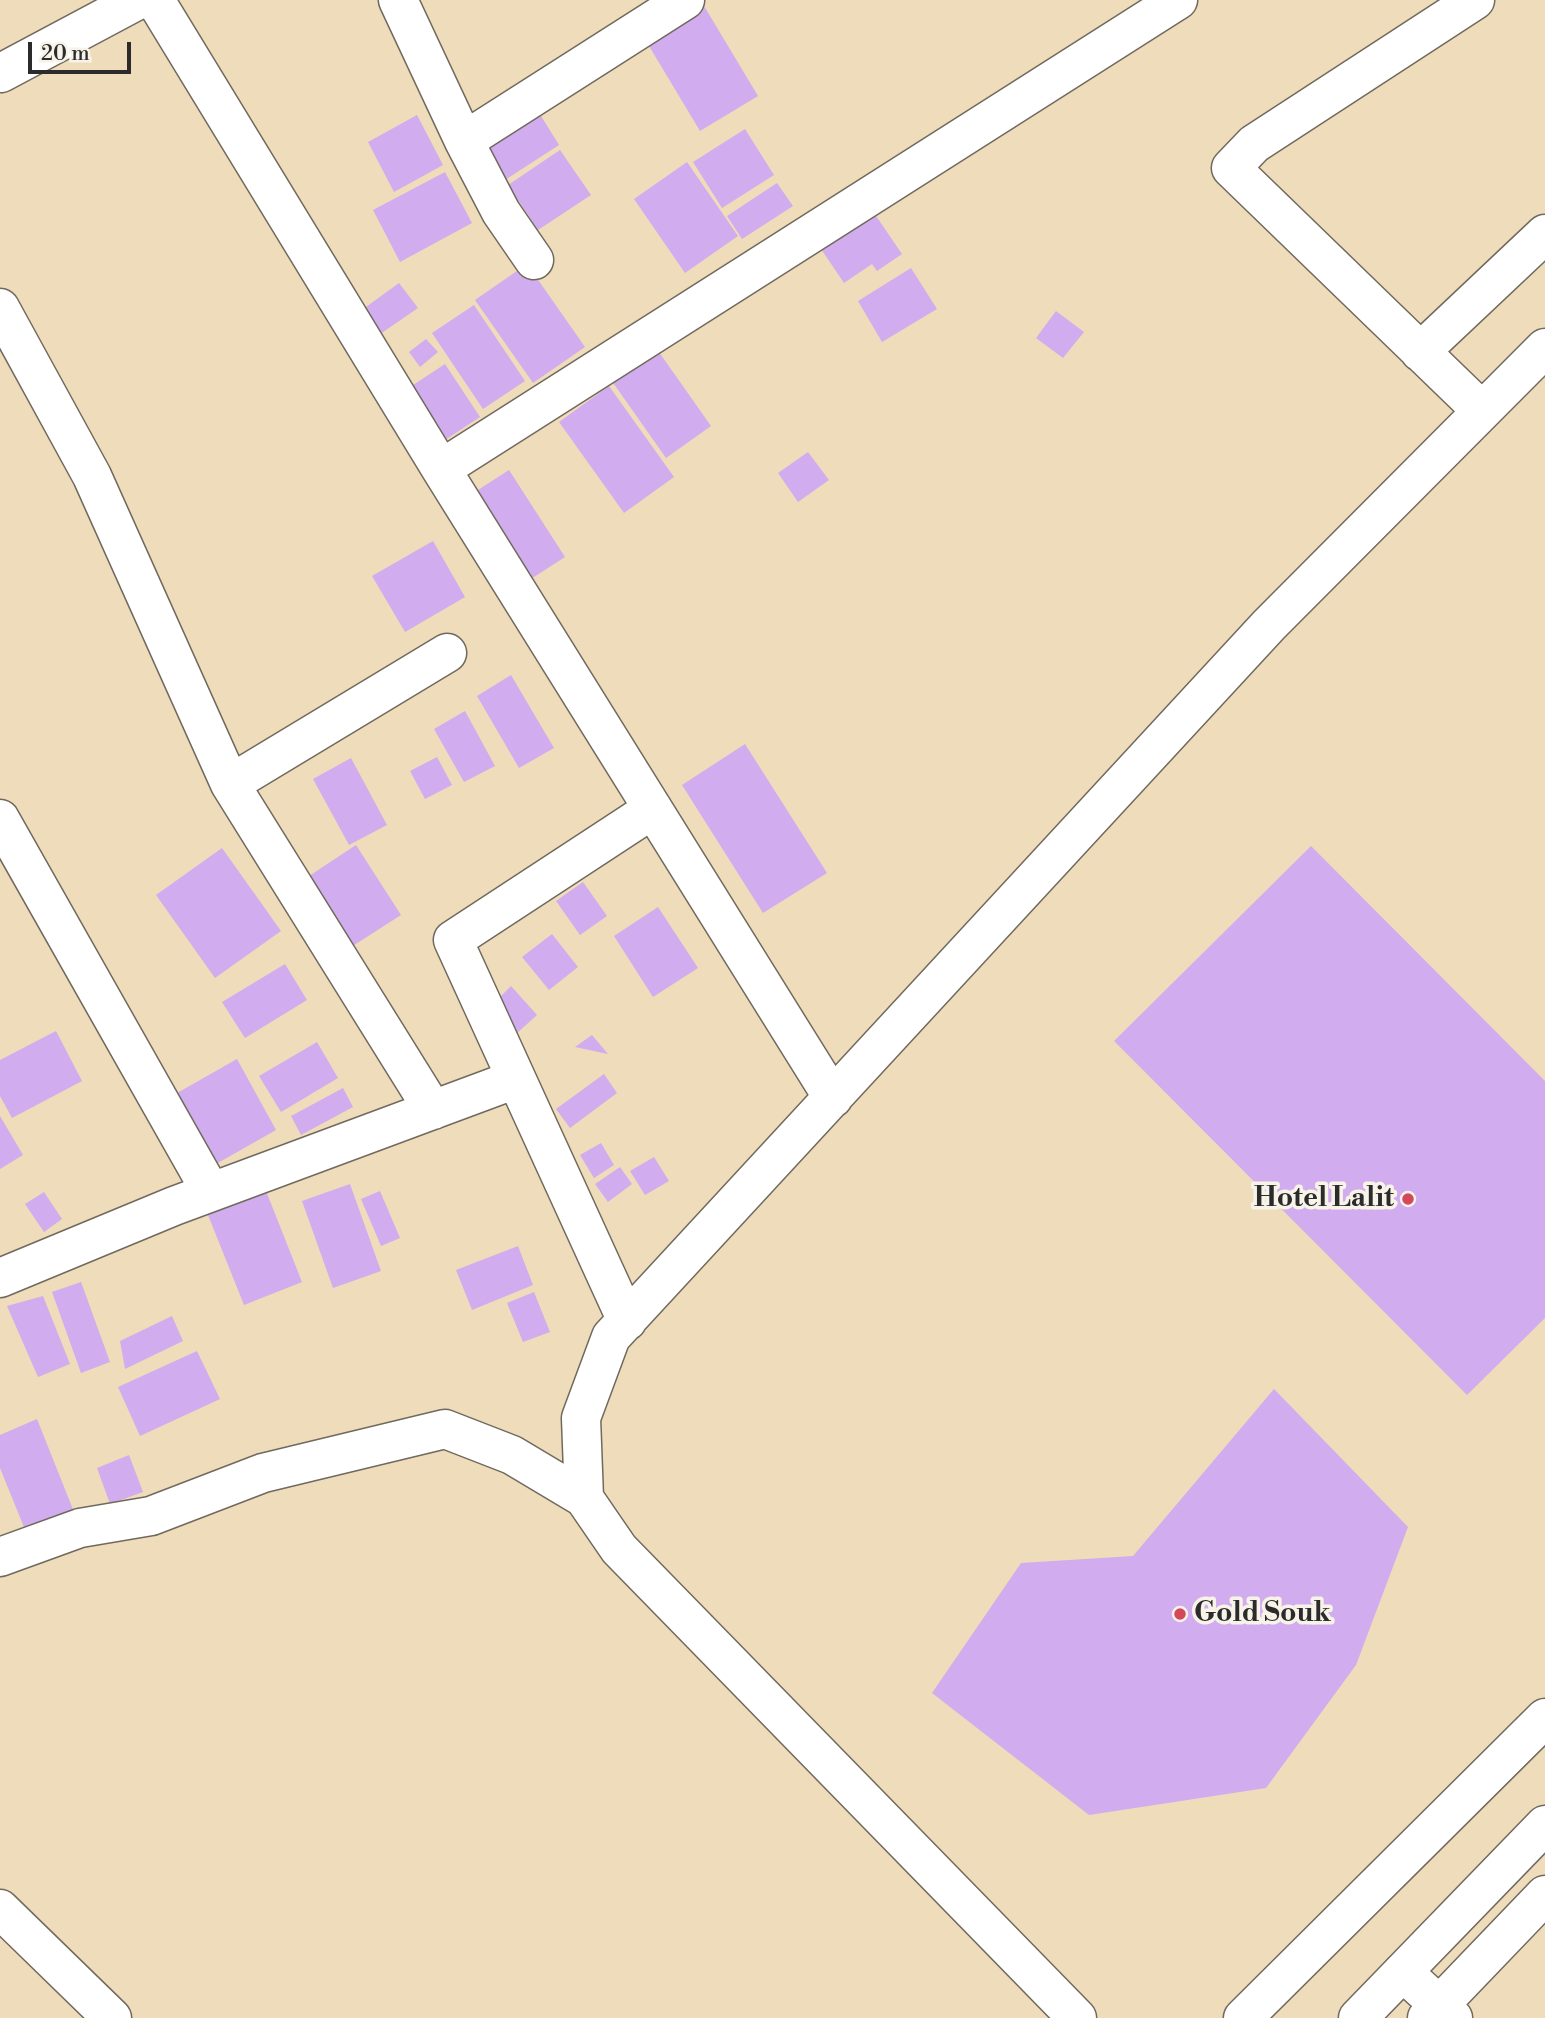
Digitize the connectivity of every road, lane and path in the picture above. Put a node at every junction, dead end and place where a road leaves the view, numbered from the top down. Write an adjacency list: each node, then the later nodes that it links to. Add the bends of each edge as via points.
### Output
1 (138, 0): 7 (street)
2 (155, 0): 15 (street)
3 (398, 0): 8 (street)
4 (685, 0): 8 (street)
5 (1178, 0): 15 (street)
6 (1475, 0): 13 (street, via 1254,144 1231,168)
7 (1, 73)
8 (464, 141): 10 (street, via 501,212)
9 (1545, 234): 13 (street)
10 (534, 260)
11 (0, 308): 17 (street, via 92,476)
12 (1545, 348): 14 (street)
13 (1420, 352): 14 (street)
14 (1482, 411): 21 (street, via 1269,625)
15 (441, 469): 18 (street)
16 (447, 653): 17 (street)
17 (230, 784): 22 (street)
18 (653, 809): 20 (street, via 453,940); 21 (street)
19 (0, 819): 23 (street)
20 (516, 1080): 22 (street); 25 (street)
21 (833, 1098): 25 (street)
22 (433, 1110): 23 (street)
23 (211, 1192): 24 (street)
24 (1, 1275)
25 (627, 1321): 26 (street, via 611,1338 581,1418)
26 (584, 1498): 27 (street, via 512,1455 445,1429 263,1473 151,1516 80,1528); 35 (street, via 619,1549)
27 (0, 1557)
28 (1545, 1718): 36 (street)
29 (1545, 1825): 32 (street)
30 (1545, 1895): 33 (street)
31 (0, 1909): 34 (street)
32 (1403, 1972): 33 (street); 37 (street)
33 (1440, 2014)
34 (112, 2018)
35 (1077, 2018)
36 (1243, 2018)
37 (1358, 2018)

